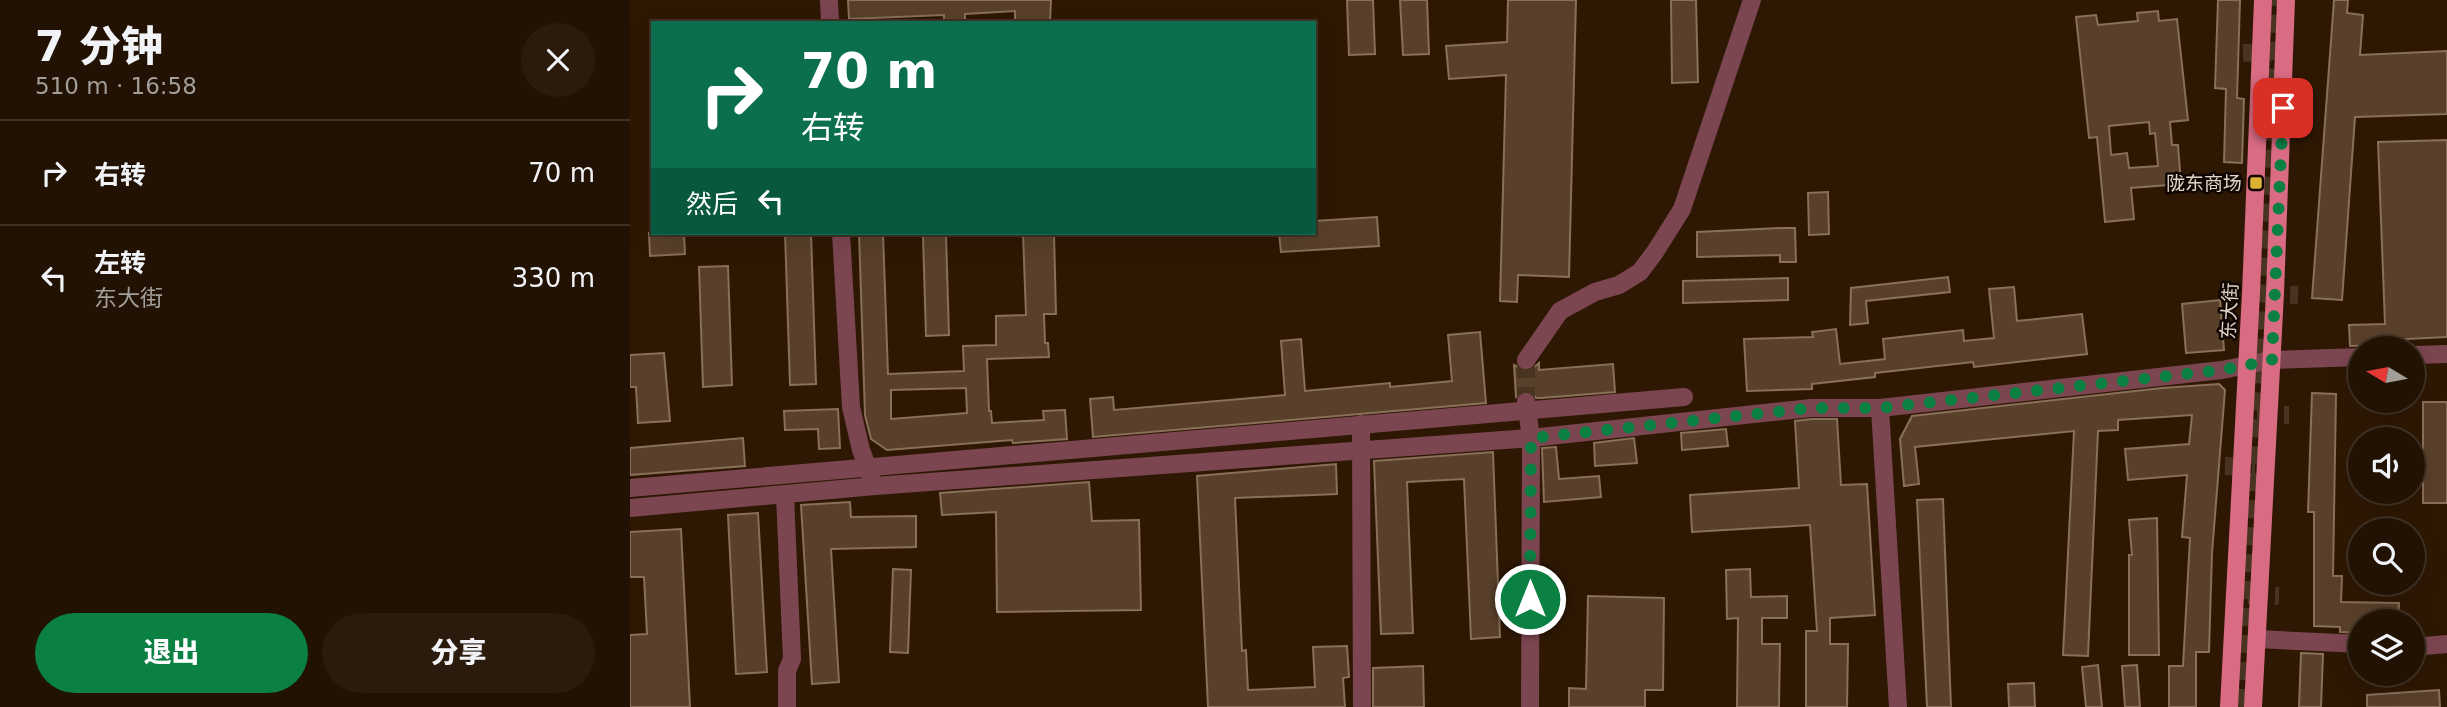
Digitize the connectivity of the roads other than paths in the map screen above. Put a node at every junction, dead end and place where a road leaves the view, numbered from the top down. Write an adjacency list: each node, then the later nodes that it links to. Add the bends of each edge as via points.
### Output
1 (829, 0): 5 (street)
2 (1752, 0): 10 (street, via 1682,209 1655,252 1640,272 1560,311)
3 (2263, 0): 12 (main road, 东大街)
4 (2286, 0): 11 (main road)
5 (830, 21)
6 (841, 235): 19 (street, via 851,407)
7 (2447, 354): 8 (street)
8 (2426, 355)
9 (2348, 357): 11 (street)
10 (1526, 359)
11 (2272, 360): 12 (street); 24 (main road)
12 (2247, 364): 15 (street); 32 (main road, 东大街)
13 (1684, 397): 14 (street)
14 (1527, 406): 16 (street); 17 (street)
15 (1880, 408): 17 (street, via 1811,408); 31 (street)
16 (1361, 424): 18 (street); 19 (street)
17 (1531, 438): 18 (street); 30 (street)
18 (1361, 450): 20 (street); 29 (street)
19 (868, 466): 20 (street); 21 (street)
20 (875, 486): 22 (street)
21 (630, 488)
22 (785, 495): 23 (street); 28 (street, via 792,659 787,671)
23 (630, 508)
24 (2257, 639): 25 (street); 33 (main road)
25 (2348, 643)
26 (2447, 644): 27 (street)
27 (2425, 645)
28 (787, 707)
29 (1362, 707)
30 (1530, 707)
31 (1898, 707)
32 (2229, 707)
33 (2253, 707)

